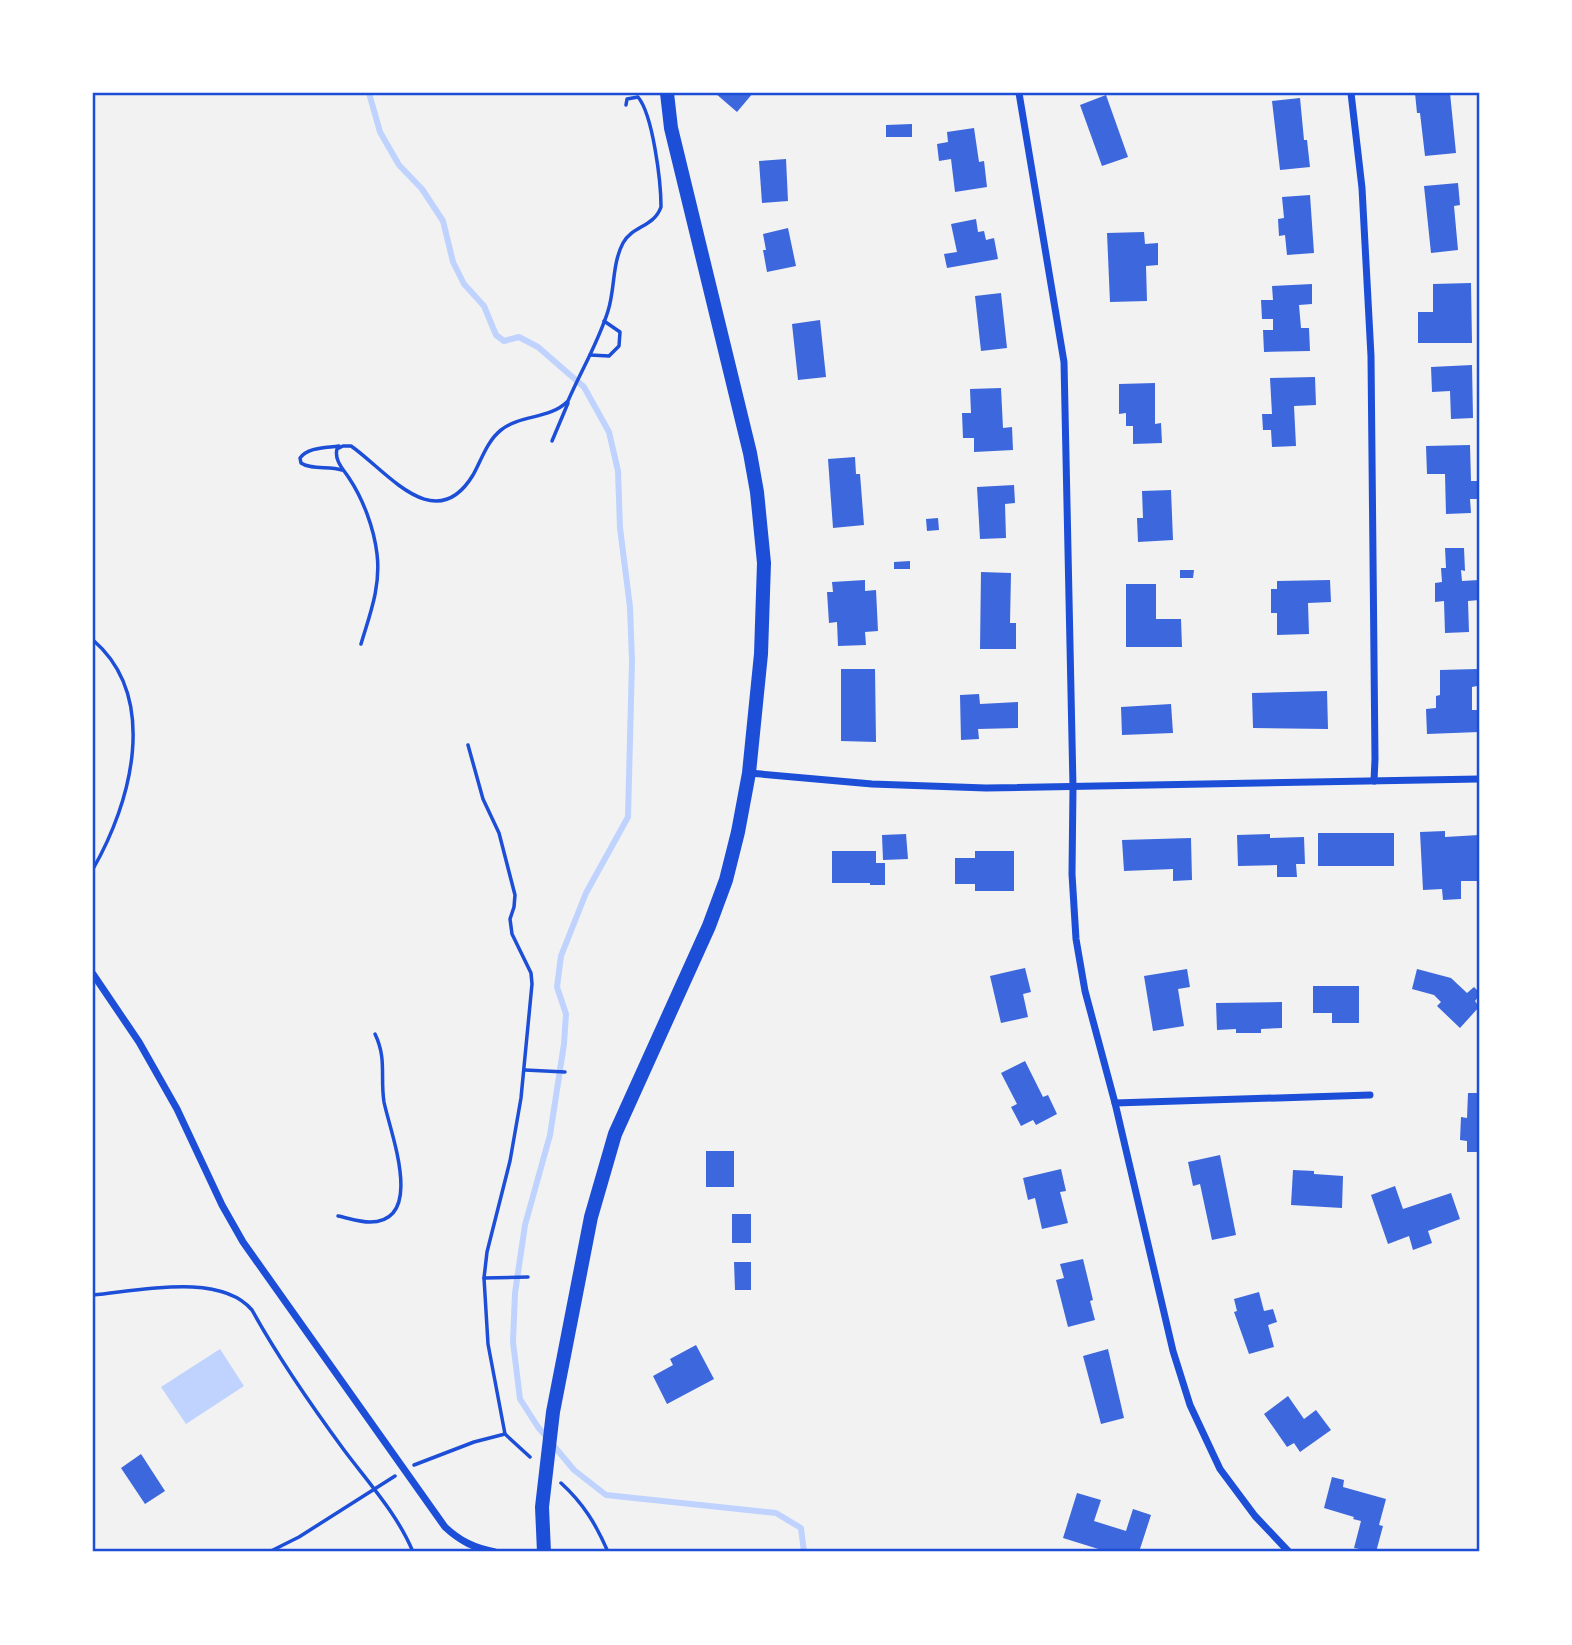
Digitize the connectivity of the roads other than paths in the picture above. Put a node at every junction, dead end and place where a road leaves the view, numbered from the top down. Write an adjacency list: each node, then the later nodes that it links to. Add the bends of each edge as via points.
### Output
1 (667, 93): 4 (main road, via 671,128 757,492 764,563)
2 (1019, 93): 7 (street, via 1064,362)
3 (1350, 93): 6 (street, via 1362,188 1371,356)
4 (749, 773): 7 (street, via 872,784); 12 (main road, via 726,880 615,1134 591,1217 553,1412 542,1507)
5 (1479, 779): 6 (street)
6 (1374, 781): 7 (street)
7 (1073, 788): 10 (street, via 1076,939)
8 (93, 974): 11 (street, via 177,1109 243,1242 445,1527 458,1539)
9 (1370, 1095): 10 (street)
10 (1115, 1103): 13 (street, via 1190,1405 1220,1469)
11 (495, 1552)
12 (543, 1552)
13 (1289, 1552)

